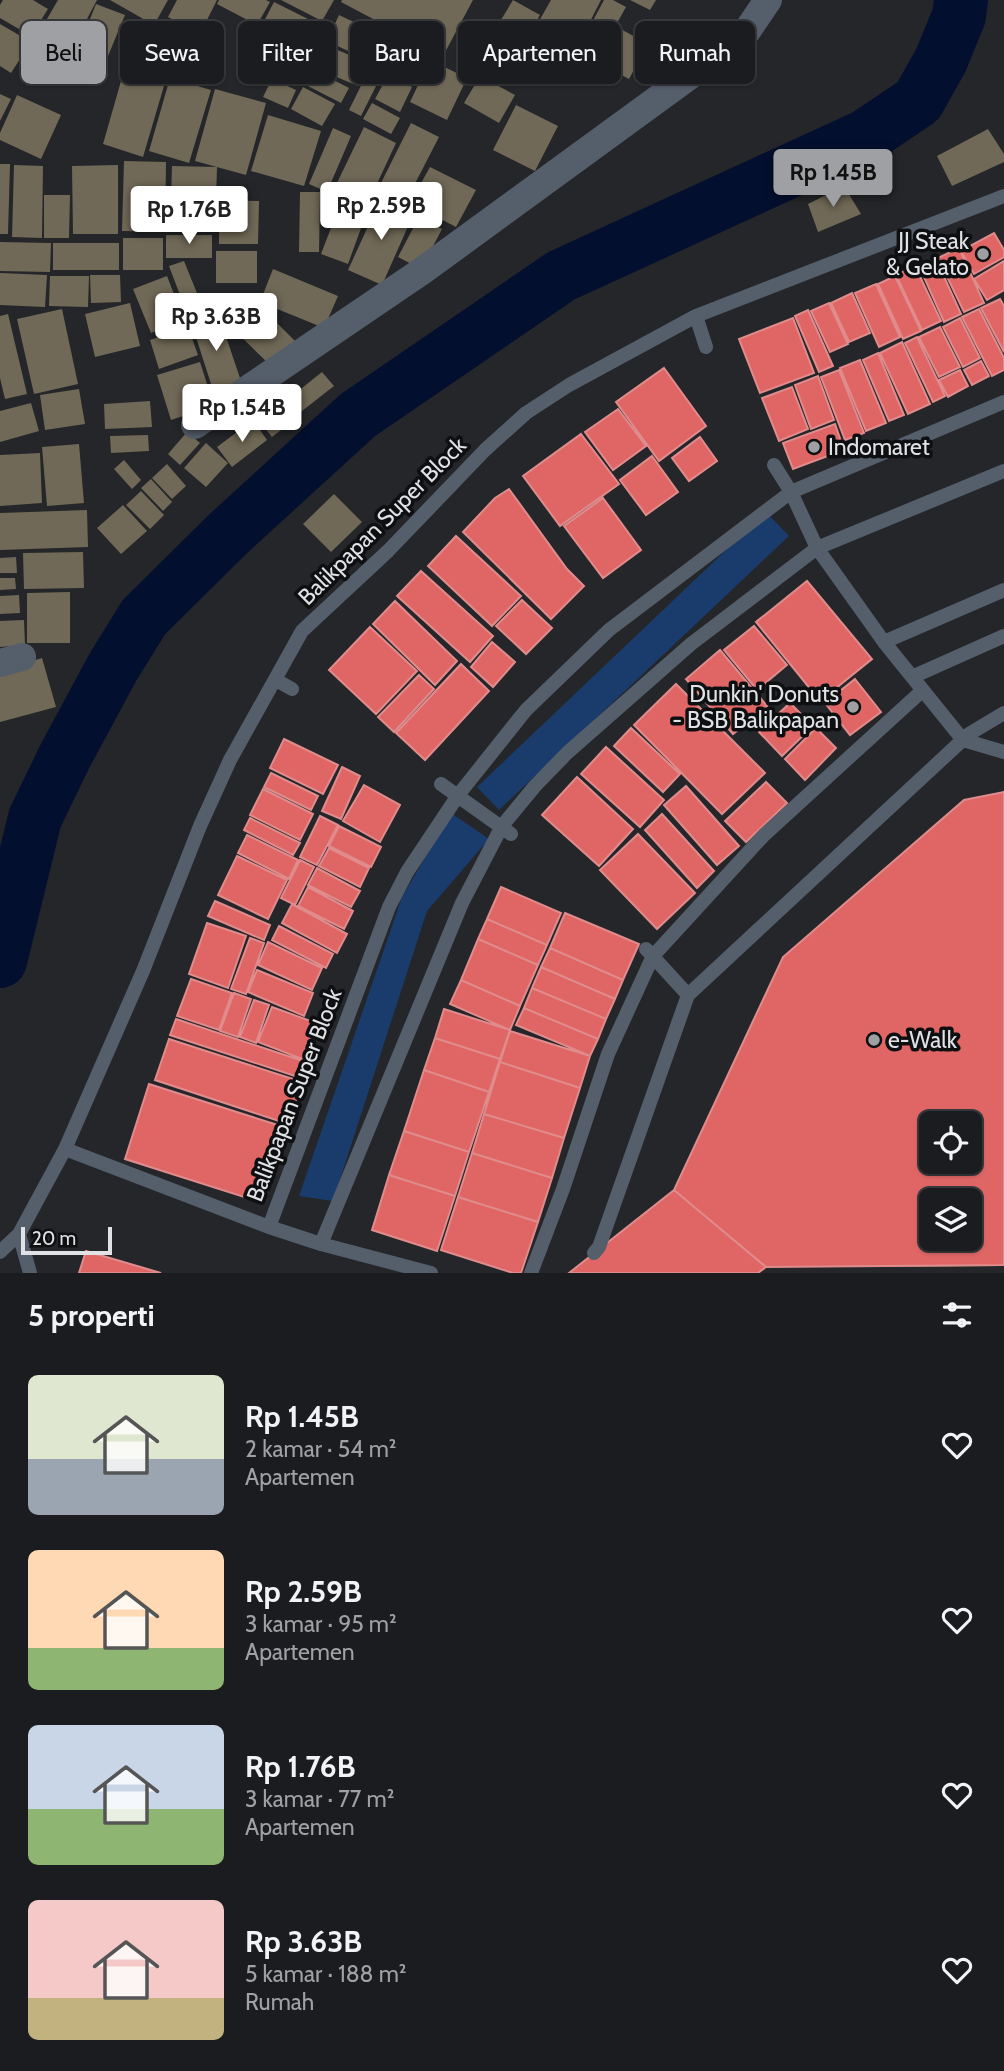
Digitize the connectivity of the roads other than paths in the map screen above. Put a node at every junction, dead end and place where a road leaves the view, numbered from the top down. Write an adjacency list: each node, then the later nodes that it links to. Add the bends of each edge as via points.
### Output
1 (768, 0): 6 (street, via 747,31 729,47 422,271)
2 (1004, 196): 3 (lane, Balikpapan Super Block)
3 (696, 316): 4 (lane); 15 (lane, Balikpapan Super Block, via 526,413 302,631)
4 (706, 348)
5 (1004, 402): 9 (lane, Balikpapan Super Block)
6 (195, 425)
7 (774, 464): 9 (lane)
8 (1004, 471): 10 (lane)
9 (791, 492): 10 (lane); 22 (lane, Balikpapan Super Block, via 609,630 526,710)
10 (817, 548): 13 (lane); 23 (lane, via 691,644 567,753 535,786)
11 (1004, 590): 13 (lane)
12 (1004, 636): 14 (lane)
13 (884, 642): 14 (lane)
14 (912, 677): 17 (lane)
15 (276, 680): 16 (lane); 26 (lane, Balikpapan Super Block, via 230,760 200,826)
16 (292, 689)
17 (923, 690): 19 (lane); 24 (lane, via 764,835)
18 (1004, 713): 19 (lane)
19 (963, 740): 20 (lane); 25 (lane)
20 (1004, 752)
21 (441, 784): 22 (lane)
22 (458, 794): 23 (lane); 27 (lane, Balikpapan Super Block, via 389,907)
23 (507, 830): 29 (lane, via 461,903)
24 (650, 953): 25 (lane); 34 (lane, via 608,1054)
25 (688, 995): 31 (lane)
26 (65, 1149): 27 (lane, Balikpapan Super Block); 28 (lane, Balikpapan Super Block)
27 (269, 1227): 29 (lane, Balikpapan Super Block)
28 (19, 1234): 30 (lane, Balikpapan Super Block); 32 (lane)
29 (321, 1244): 33 (lane, Balikpapan Super Block)
30 (0, 1252)
31 (594, 1253)
32 (30, 1273)
33 (431, 1273)
34 (531, 1273)

